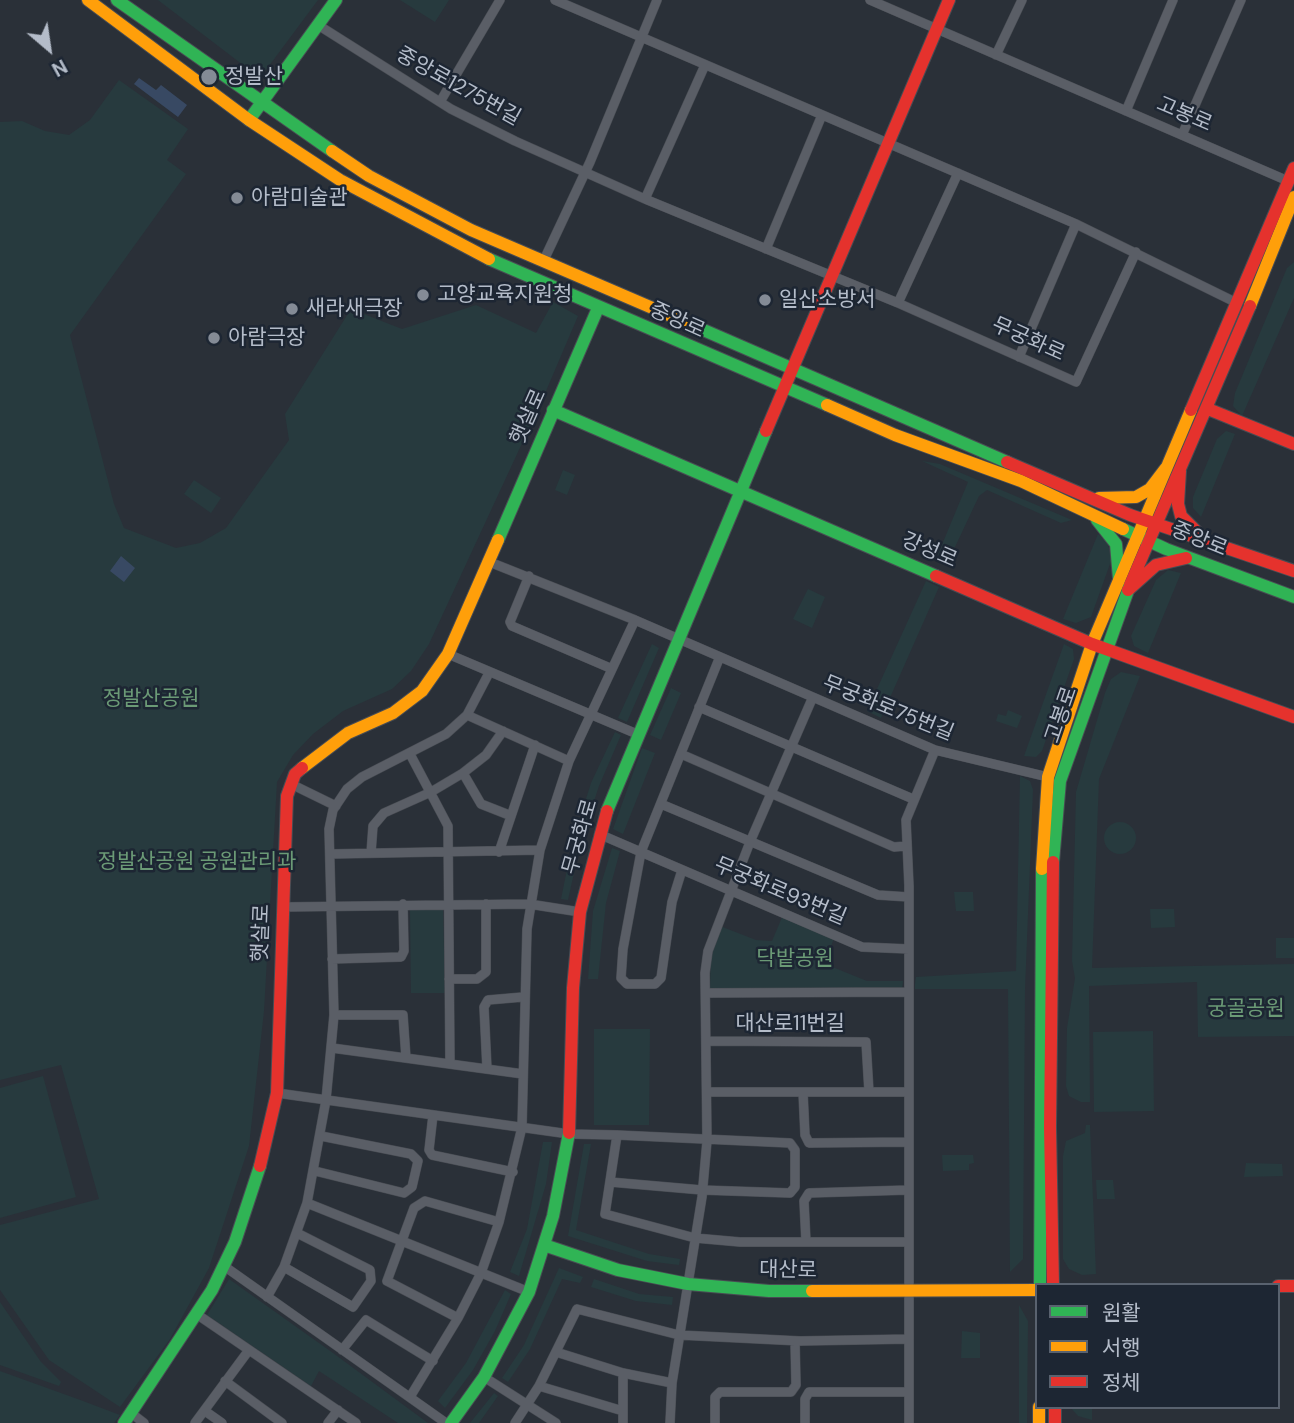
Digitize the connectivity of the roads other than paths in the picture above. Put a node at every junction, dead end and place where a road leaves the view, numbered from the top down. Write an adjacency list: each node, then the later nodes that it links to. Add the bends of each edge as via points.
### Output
1 (88, 0): 21 (main road, 중앙로)
2 (336, 0): 12 (main road)
3 (500, 0): 17 (street)
4 (555, 0): 14 (street)
5 (657, 0): 14 (street)
6 (870, 0): 13 (street)
7 (949, 0): 13 (main road, 무궁화로)
8 (1022, 0): 15 (street)
9 (1173, 0): 19 (street)
10 (1241, 0): 22 (street)
11 (123, 2): 18 (main road, 중앙로)
12 (318, 25): 17 (street, 중앙로1275번길); 18 (main road)
13 (938, 29): 15 (street); 23 (main road, 무궁화로)
14 (640, 38): 16 (street); 25 (street)
15 (996, 55): 19 (street, 고봉로)
16 (705, 65): 20 (street); 29 (street)
17 (440, 102): 25 (street, 중앙로1275번길)
18 (261, 104): 21 (main road); 33 (main road, 중앙로, via 369,176)
19 (1126, 111): 22 (street, 고봉로)
20 (822, 115): 23 (street); 31 (street)
21 (249, 120): 37 (main road, 중앙로, via 379,203 481,256)
22 (1182, 135): 27 (street, 고봉로)
23 (888, 146): 26 (street); 34 (main road, 무궁화로)
24 (1294, 168): 27 (main road, 고봉로)
25 (585, 172): 29 (street, 무궁화로); 33 (street)
26 (958, 173): 30 (street); 35 (street)
27 (1288, 181): 36 (main road, 고봉로)
28 (1294, 197): 41 (main road, 고봉로)
29 (645, 200): 31 (street, 무궁화로)
30 (1076, 225): 32 (street); 38 (street)
31 (766, 249): 34 (street, 무궁화로)
32 (1136, 252): 36 (street); 38 (street, 무궁화로, via 1076,382)
33 (543, 262): 39 (main road, 중앙로)
34 (832, 278): 35 (street, 무궁화로); 39 (main road, 무궁화로)
35 (898, 303): 38 (street, 무궁화로)
36 (1237, 303): 44 (main road, 고봉로)
37 (598, 307): 40 (main road, 중앙로); 42 (main road, 햇살로)
38 (1018, 357)
39 (792, 369): 40 (main road, 무궁화로); 47 (main road, 중앙로)
40 (785, 388): 46 (main road, 무궁화로); 48 (main road, 중앙로)
41 (1208, 409): 43 (main road); 45 (main road, 고봉로)
42 (553, 410): 46 (main road, 강성로); 53 (main road, 햇살로)
43 (1294, 444)
44 (1166, 468): 47 (main road, via 1150,489 1136,497); 49 (main road, 고봉로)
45 (1180, 471): 49 (main road, 고봉로); 51 (main road, via 1181,516)
46 (741, 490): 60 (main road, 무궁화로); 61 (main road, 강성로)
47 (1088, 496): 49 (main road, 중앙로)
48 (1091, 513): 50 (main road, 중앙로); 56 (main road, via 1116,544)
49 (1149, 522): 50 (main road, 고봉로); 51 (main road, 중앙로)
50 (1142, 537): 52 (main road, 중앙로); 56 (main road, 고봉로); 57 (main road, 고봉로)
51 (1207, 541): 54 (main road, 중앙로)
52 (1189, 558): 57 (main road, via 1156,565); 58 (main road, 중앙로)
53 (487, 561): 55 (street, 무궁화로75번길); 63 (main road, 햇살로)
54 (1294, 571)
55 (529, 576): 59 (street, 무궁화로75번길); 65 (street, via 512,626)
56 (1119, 579): 61 (main road, 고봉로)
57 (1128, 590): 62 (main road, 고봉로)
58 (1294, 597)
59 (635, 620): 60 (street, 무궁화로75번길); 65 (street)
60 (677, 640): 64 (street, 무궁화로75번길); 73 (main road, 무궁화로)
61 (1092, 644): 62 (main road, 강성로); 81 (main road, 고봉로)
62 (1107, 650): 71 (main road, 강성로); 151 (main road, 고봉로, via 1060,781 1056,820 1050,1127)
63 (448, 654): 66 (street); 82 (main road, 햇살로, via 422,691 393,713 323,749 295,774)
64 (719, 659): 67 (street, 무궁화로75번길); 68 (street)
65 (610, 668): 70 (street)
66 (489, 673): 69 (street); 70 (street)
67 (812, 699): 75 (street, 대산로11번길); 76 (street, 무궁화로75번길)
68 (699, 707): 75 (street); 78 (street)
69 (467, 715): 72 (street); 77 (street, via 446,734)
70 (589, 716): 73 (street); 79 (street)
71 (1294, 717)
72 (503, 731): 74 (street); 80 (street, via 486,755)
73 (637, 734): 89 (main road, 무궁화로)
74 (535, 745): 79 (street); 88 (street)
75 (791, 746): 84 (street, 대산로11번길); 85 (street)
76 (935, 750): 81 (street, 무궁화로75번길); 85 (street)
77 (410, 754): 83 (street); 87 (street, via 362,777)
78 (681, 754): 84 (street); 86 (street)
79 (569, 761): 92 (street)
80 (463, 772): 83 (street); 88 (street, via 481,804)
81 (1048, 777): 150 (main road, 고봉로, via 1039,982)
82 (292, 784): 87 (street); 106 (main road, 햇살로, via 284,834)
83 (431, 792): 93 (street, via 448,826); 96 (street, via 391,808 378,819 370,840)
84 (771, 795): 90 (street, 대산로11번길); 91 (street, via 894,847)
85 (913, 799): 91 (street, via 905,820)
86 (661, 804): 90 (street); 95 (street)
87 (336, 806): 97 (street, via 329,830)
88 (509, 815): 94 (street)
89 (599, 834): 95 (street, 무궁화로93번길); 107 (main road, 무궁화로)
90 (750, 842): 99 (street, 대산로11번길); 100 (street, via 877,895)
91 (906, 846): 100 (street)
92 (540, 850): 94 (street); 105 (street)
93 (447, 852): 94 (street); 96 (street); 103 (street)
94 (499, 852)
95 (641, 852): 98 (street, 무궁화로93번길); 98 (street, via 621,978 627,984 655,984 662,978 672,902)
96 (371, 853): 97 (street)
97 (331, 854): 101 (street)
98 (682, 870): 99 (street, 무궁화로93번길)
99 (732, 890): 108 (street, 무궁화로93번길, via 862,947); 112 (street, 대산로11번길, via 708,951)
100 (908, 897): 108 (street)
101 (332, 904): 102 (street); 106 (street); 109 (street)
102 (402, 904): 103 (street); 109 (street, via 401,957)
103 (447, 904): 104 (street); 110 (street)
104 (486, 904): 105 (street); 110 (street, via 486,971 477,979)
105 (529, 904): 107 (street); 113 (street)
106 (283, 906): 123 (main road, 햇살로)
107 (580, 912): 129 (main road, 무궁화로)
108 (909, 949): 111 (street)
109 (332, 959): 114 (street)
110 (449, 979): 118 (street)
111 (908, 992): 112 (street, 대산로11번길); 125 (street)
112 (706, 993): 115 (street, 대산로11번길)
113 (523, 997): 119 (street, via 488,1000 484,1007); 120 (street)
114 (334, 1015): 116 (street); 117 (street, via 404,1015)
115 (707, 1041): 122 (street, 대산로11번길, via 866,1042); 124 (street, 대산로11번길)
116 (332, 1048): 117 (street); 126 (street)
117 (406, 1058): 118 (street)
118 (450, 1064): 119 (street)
119 (487, 1069): 120 (street)
120 (523, 1074): 128 (street)
121 (803, 1092): 122 (street); 124 (street); 133 (street, via 809,1143)
122 (869, 1092): 125 (street)
123 (277, 1093): 126 (street); 147 (main road, 햇살로, via 257,1177)
124 (707, 1093): 132 (street, 대산로11번길)
125 (908, 1093): 133 (street)
126 (326, 1100): 127 (street); 131 (street)
127 (433, 1115): 128 (street); 135 (street, via 432,1155)
128 (522, 1127): 129 (street); 135 (street)
129 (569, 1133): 130 (street); 146 (main road, 무궁화로)
130 (617, 1135): 132 (street); 136 (street)
131 (321, 1136): 134 (street); 134 (street, via 418,1161 410,1191 404,1193)
132 (707, 1141): 137 (street, 대산로11번길); 137 (street, via 790,1143 795,1188 790,1193)
133 (908, 1142): 138 (street)
134 (315, 1171): 139 (street)
135 (513, 1172): 140 (street)
136 (610, 1181): 137 (street); 142 (street, via 605,1214)
137 (702, 1190): 142 (street, 대산로11번길)
138 (908, 1190): 144 (street, via 808,1193 804,1201); 145 (street)
139 (307, 1203): 141 (street); 143 (street)
140 (499, 1222): 143 (street, via 425,1200 414,1208); 149 (street)
141 (297, 1233): 148 (street); 148 (street, via 373,1275 353,1307)
142 (695, 1238): 144 (street); 152 (street, 대산로11번길)
143 (401, 1241): 149 (street); 158 (street, via 387,1281)
144 (806, 1242): 145 (street)
145 (909, 1242): 153 (street)
146 (544, 1245): 152 (main road, 대산로, via 618,1270); 155 (main road, 무궁화로)
147 (223, 1266): 156 (street); 157 (main road, 햇살로)
148 (284, 1267): 156 (street)
149 (481, 1273): 155 (street); 158 (street)
150 (1040, 1283)
151 (1053, 1283)
152 (688, 1284): 153 (main road, 대산로, via 769,1291); 159 (street, 대산로11번길)
153 (909, 1290): 154 (main road, 대산로); 160 (street)
154 (1035, 1290)
155 (528, 1292): 167 (main road, 무궁화로)
156 (267, 1297): 163 (street)
157 (198, 1315): 162 (street); 177 (main road, 햇살로)
158 (458, 1318): 165 (street)
159 (679, 1335): 161 (street); 164 (street, via 577,1308); 169 (street, 대산로11번길)
160 (909, 1339): 161 (street); 171 (street)
161 (795, 1340): 189 (street, via 796,1385 791,1392 720,1392 715,1397)
162 (248, 1350): 168 (street); 174 (street)
163 (342, 1350): 165 (street, via 366,1321); 172 (street)
164 (556, 1352): 166 (street); 170 (street)
165 (433, 1361): 172 (street)
166 (623, 1373): 169 (street); 175 (street)
167 (484, 1377): 173 (street); 184 (main road, 무궁화로)
168 (225, 1381): 176 (street); 181 (street)
169 (672, 1383): 188 (street, 대산로11번길)
170 (539, 1386): 173 (street); 175 (street)
171 (908, 1392): 190 (street, via 809,1392 804,1399); 191 (street)
172 (410, 1397): 184 (street)
173 (528, 1405): 185 (street); 186 (street)
174 (338, 1410): 182 (street); 183 (street)
175 (623, 1410): 187 (street)
176 (205, 1411): 179 (street); 180 (street)
177 (127, 1418): 178 (street)
178 (144, 1423)
179 (195, 1423)
180 (222, 1423)
181 (282, 1423)
182 (328, 1423)
183 (356, 1423)
184 (449, 1423)
185 (515, 1423)
186 (556, 1423)
187 (623, 1423)
188 (670, 1423)
189 (715, 1423)
190 (805, 1423)
191 (909, 1423)

